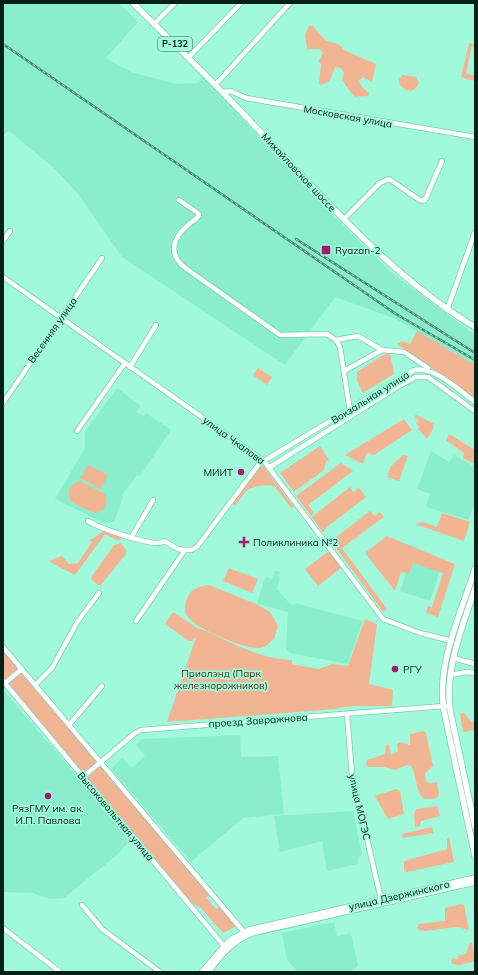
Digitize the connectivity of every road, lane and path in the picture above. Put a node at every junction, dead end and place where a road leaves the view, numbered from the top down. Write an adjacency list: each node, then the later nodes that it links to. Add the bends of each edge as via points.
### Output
1 (134, 3): 5 (main road, Михайловское шоссе / Р-132)
2 (175, 3): 5 (street)
3 (241, 3): 6 (street)
4 (290, 3): 7 (street)
5 (154, 24): 6 (main road, Михайловское шоссе / Р-132)
6 (188, 57): 7 (main road, Михайловское шоссе / Р-132)
7 (216, 84): 8 (main road, Михайловское шоссе)
8 (223, 92): 9 (street, Московская улица, via 231,91 246,98); 12 (main road, Михайловское шоссе)
9 (475, 137)
10 (442, 161): 12 (street, via 425,200 421,201 389,179 380,183)
11 (179, 200): 22 (street, via 199,215 175,242 174,253 177,261 280,335 327,334)
12 (344, 220): 18 (main road, Михайловское шоссе, via 394,268)
13 (10, 231): 15 (street)
14 (475, 232): 18 (street)
15 (3, 241)
16 (102, 258): 19 (street, Весенняя улица)
17 (3, 277): 19 (street, улица Чкалова)
18 (447, 310): 21 (main road, Михайловское шоссе)
19 (61, 318): 25 (street, улица Чкалова); 32 (street, Весенняя улица)
20 (156, 325): 26 (street)
21 (475, 327)
22 (336, 340): 23 (street, via 359,336); 28 (street, via 340,347)
23 (382, 350): 24 (street, via 400,351); 28 (street)
24 (414, 360): 27 (street); 29 (street)
25 (125, 363): 26 (street, улица Чкалова); 36 (street)
26 (130, 367): 37 (street, улица Чкалова)
27 (417, 369): 29 (street, Вокзальная улица); 30 (street); 33 (street, Вокзальная улица)
28 (344, 371): 33 (street)
29 (432, 372): 31 (street, Вокзальная улица)
30 (416, 377): 34 (street, Вокзальная улица, via 428,377); 35 (street, Вокзальная улица)
31 (475, 402)
32 (3, 403)
33 (350, 409): 35 (street); 37 (street, Вокзальная улица)
34 (475, 411)
35 (352, 415): 38 (street, Вокзальная улица)
36 (77, 431)
37 (264, 461): 38 (street, улица Чкалова); 42 (street, Вокзальная улица, via 252,472 197,547)
38 (270, 467): 47 (street, улица Чкалова, via 382,618 420,633)
39 (153, 500): 41 (street)
40 (88, 521): 41 (street)
41 (131, 538): 42 (street, via 153,544 164,541)
42 (185, 550): 46 (street)
43 (475, 569): 47 (main road)
44 (475, 588): 49 (main road)
45 (99, 592): 55 (street, via 78,621 52,668)
46 (136, 620)
47 (452, 641): 57 (main road, via 444,677)
48 (3, 647): 51 (street)
49 (453, 658): 50 (street); 53 (main road)
50 (475, 664)
51 (22, 669): 54 (street, Высоковольтная улица); 55 (street)
52 (475, 673): 53 (street)
53 (450, 675): 57 (main road)
54 (4, 682): 61 (street, Высоковольтная улица)
55 (35, 685): 59 (street)
56 (102, 686): 59 (street)
57 (446, 706): 58 (street, проезд Завражнова); 62 (main road); 63 (main road)
58 (347, 714): 60 (street, проезд Завражнова, via 141,730); 66 (street, улица МОГЭС, via 352,775)
59 (69, 725): 60 (street)
60 (100, 762): 61 (street, проезд Завражнова); 70 (street)
61 (83, 777): 71 (street, Высоковольтная улица)
62 (475, 827)
63 (475, 856)
64 (475, 878): 66 (main road, улица Дзержинского)
65 (475, 882): 68 (main road, улица Дзержинского)
66 (381, 899): 68 (main road, улица Дзержинского)
67 (82, 905): 73 (street, via 102,929)
68 (324, 915): 70 (main road, улица Дзержинского)
69 (3, 928): 72 (street)
70 (245, 934): 71 (main road, улица Дзержинского)
71 (225, 948): 74 (main road, улица Дзержинского); 75 (main road, улица Дзержинского)
72 (60, 972)
73 (160, 972)
74 (202, 972)
75 (208, 972)

